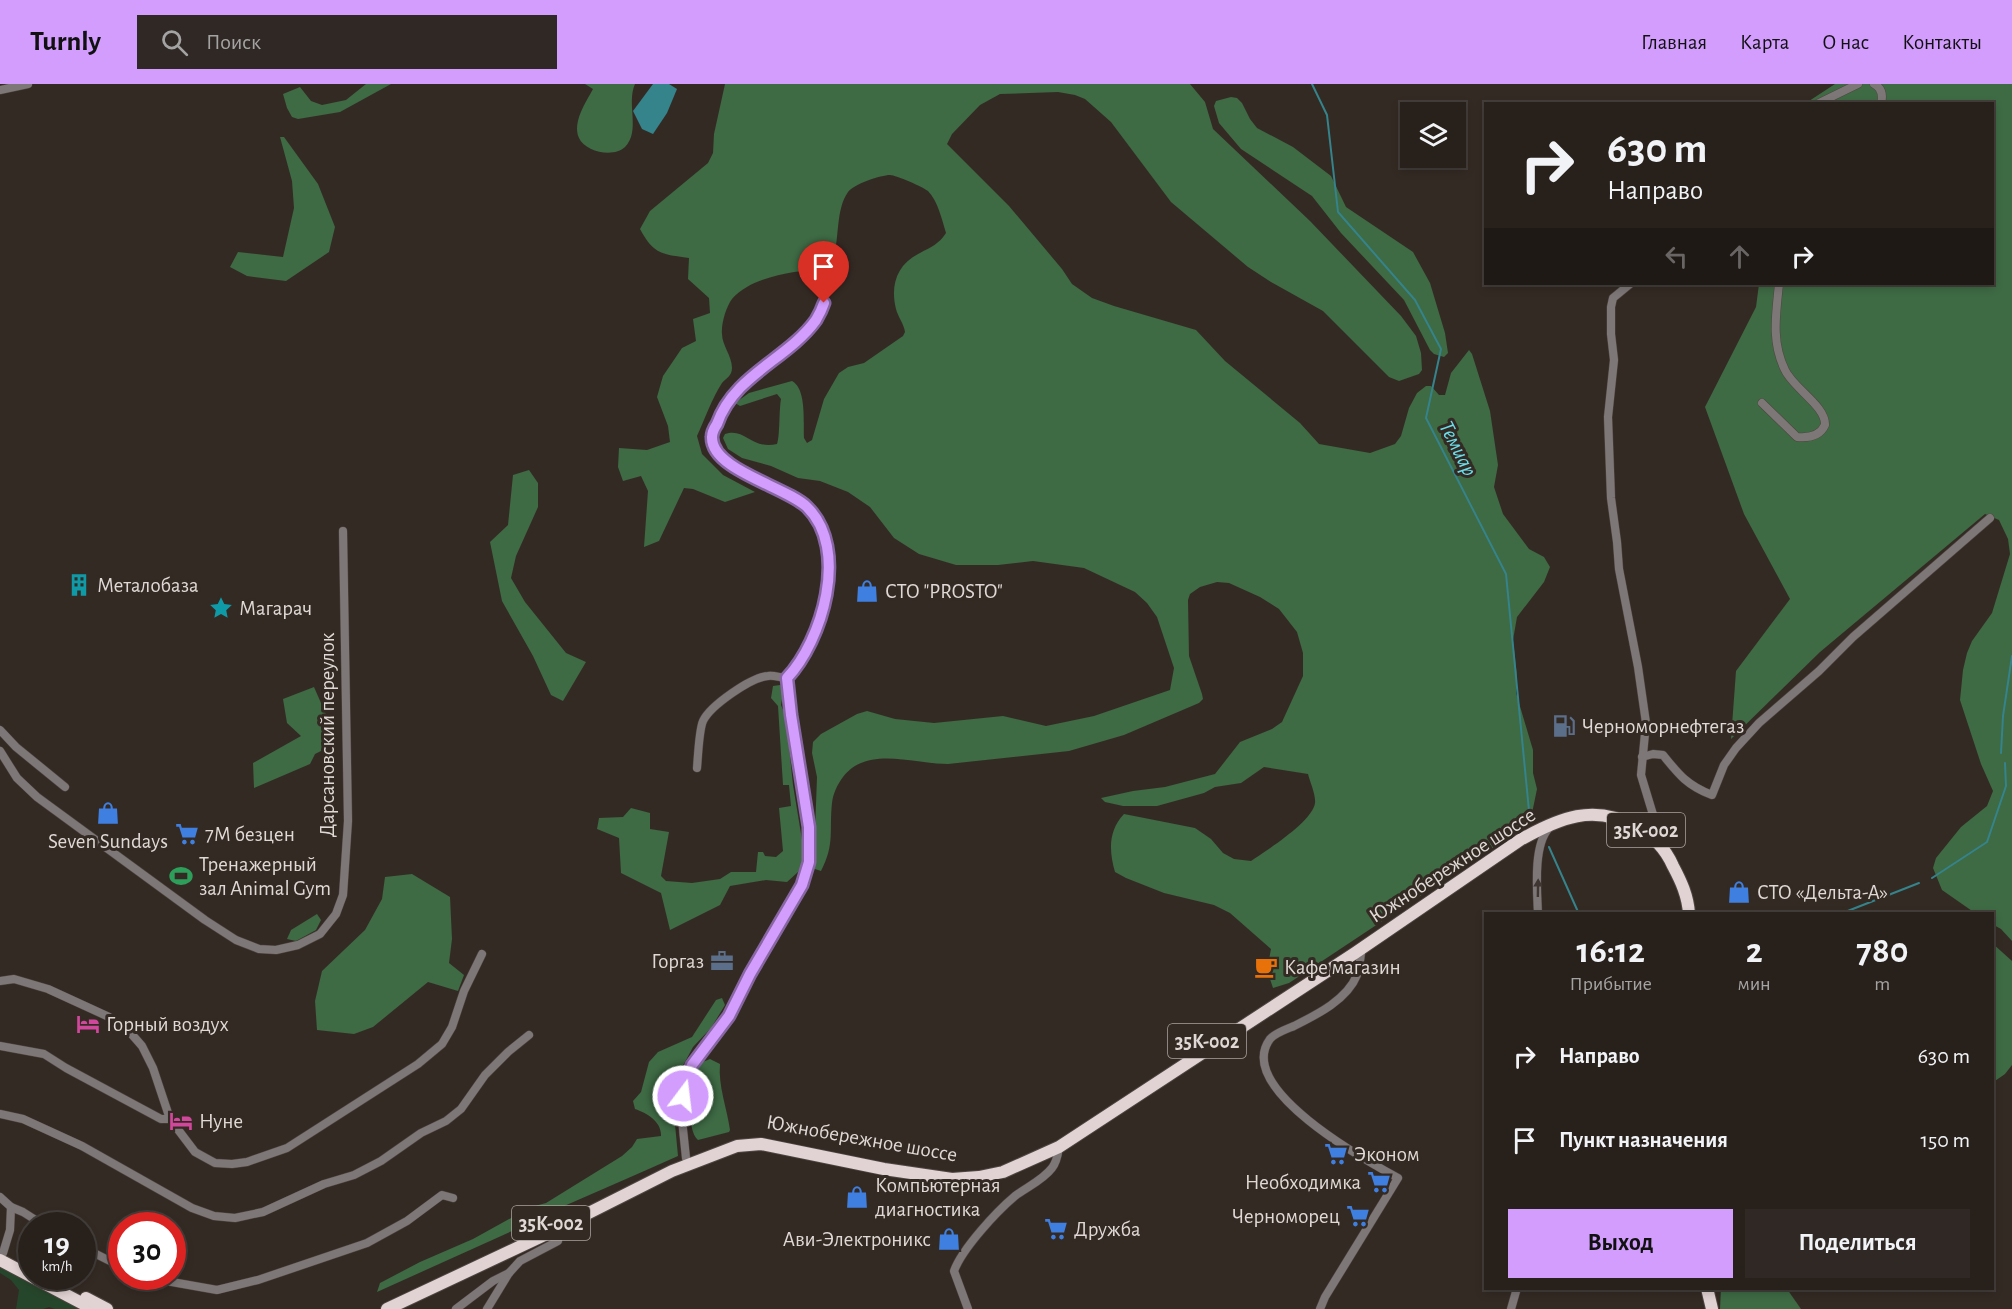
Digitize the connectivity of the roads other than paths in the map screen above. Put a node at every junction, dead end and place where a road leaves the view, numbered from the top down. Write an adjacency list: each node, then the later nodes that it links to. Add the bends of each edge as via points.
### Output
1 (28, 84): 4 (street)
2 (1858, 84): 5 (street)
3 (1874, 84): 6 (street, via 1882,93)
4 (0, 90)
5 (1821, 102)
6 (1881, 102)
7 (1629, 285): 16 (street, via 1611,303 1614,360 1608,417 1618,569 1646,723)
8 (1779, 285): 10 (street, via 1775,335 1781,362 1788,377 1823,414 1825,425 1817,434 1797,437)
9 (824, 303): 13 (street, via 816,319 799,337 730,398 712,437 726,462 791,494 808,508 822,530 828,555 828,585 822,616 797,668)
10 (1762, 403)
11 (1990, 518): 16 (street, via 1759,723 1724,765 1712,795 1683,779 1663,755)
12 (343, 531): 15 (street, Дарсановский переулок, via 348,821 343,895 336,914 320,934 276,950 259,949 236,940 32,793)
13 (787, 678): 17 (street, via 768,676 754,681 709,712 702,723); 32 (street, via 809,827 809,862 802,885 729,1016 692,1065 681,1110)
14 (0, 730): 18 (street)
15 (0, 751)
16 (1642, 757): 20 (street, via 1641,775)
17 (697, 768)
18 (65, 788)
19 (1553, 821): 20 (highway, Южнобережное шоссе / 35К-002, via 1573,812 1598,810 1631,819); 21 (street, one-way to 19, via 1539,844); 23 (highway, Южнобережное шоссе / 35К-002, via 1590,814 1616,817 1654,838 1684,887); 24 (highway, Южнобережное шоссе)
20 (1660, 841): 22 (highway, Южнобережное шоссе / 35К-002, via 1686,887)
21 (1539, 912)
22 (1690, 912)
23 (1690, 912)
24 (1360, 945): 31 (highway, Южнобережное шоссе / 35К-002); 54 (street, via 1357,975 1348,991 1316,1015 1271,1037 1264,1050 1265,1066 1284,1100 1311,1123 1398,1178)
25 (482, 954): 30 (street, via 442,1044 418,1064 286,1148 247,1162 215,1162 195,1152)
26 (0, 981): 30 (street, via 14,979 48,989 92,1008 128,1030 153,1068)
27 (529, 1035): 29 (street, via 508,1052 446,1121 354,1175 263,1212 235,1218 192,1208 82,1146 22,1119)
28 (0, 1046): 30 (street, via 44,1054 161,1119)
29 (0, 1114)
30 (170, 1119)
31 (1058, 1144): 32 (highway, Южнобережное шоссе, via 999,1168 958,1175 761,1139 736,1140); 37 (highway, Южнобережное шоссе / 35К-002, via 1003,1172 952,1179 761,1144 737,1146 672,1171); 53 (street, via 1058,1157 1052,1168 1000,1210 958,1261 954,1271)
32 (683, 1159): 49 (highway, Южнобережное шоссе / 35К-002)
33 (0, 1197): 35 (street)
34 (453, 1198): 42 (street, via 442,1195 407,1221 367,1243 258,1280 217,1290)
35 (11, 1208): 36 (street); 38 (street, via 10,1230)
36 (23, 1212)
37 (555, 1230): 41 (street, via 558,1241 520,1261); 50 (highway, Южнобережное шоссе)
38 (1, 1254): 39 (highway); 40 (highway)
39 (18, 1262)
40 (18, 1264)
41 (509, 1273): 51 (street); 52 (street)
42 (186, 1284)
43 (61, 1290): 47 (highway)
44 (66, 1290): 48 (highway)
45 (1516, 1290): 55 (street)
46 (1706, 1290): 56 (highway)
47 (93, 1309)
48 (106, 1309)
49 (376, 1309)
50 (387, 1309)
51 (456, 1309)
52 (487, 1309)
53 (968, 1309)
54 (1320, 1309)
55 (1510, 1309)
56 (1711, 1309)

